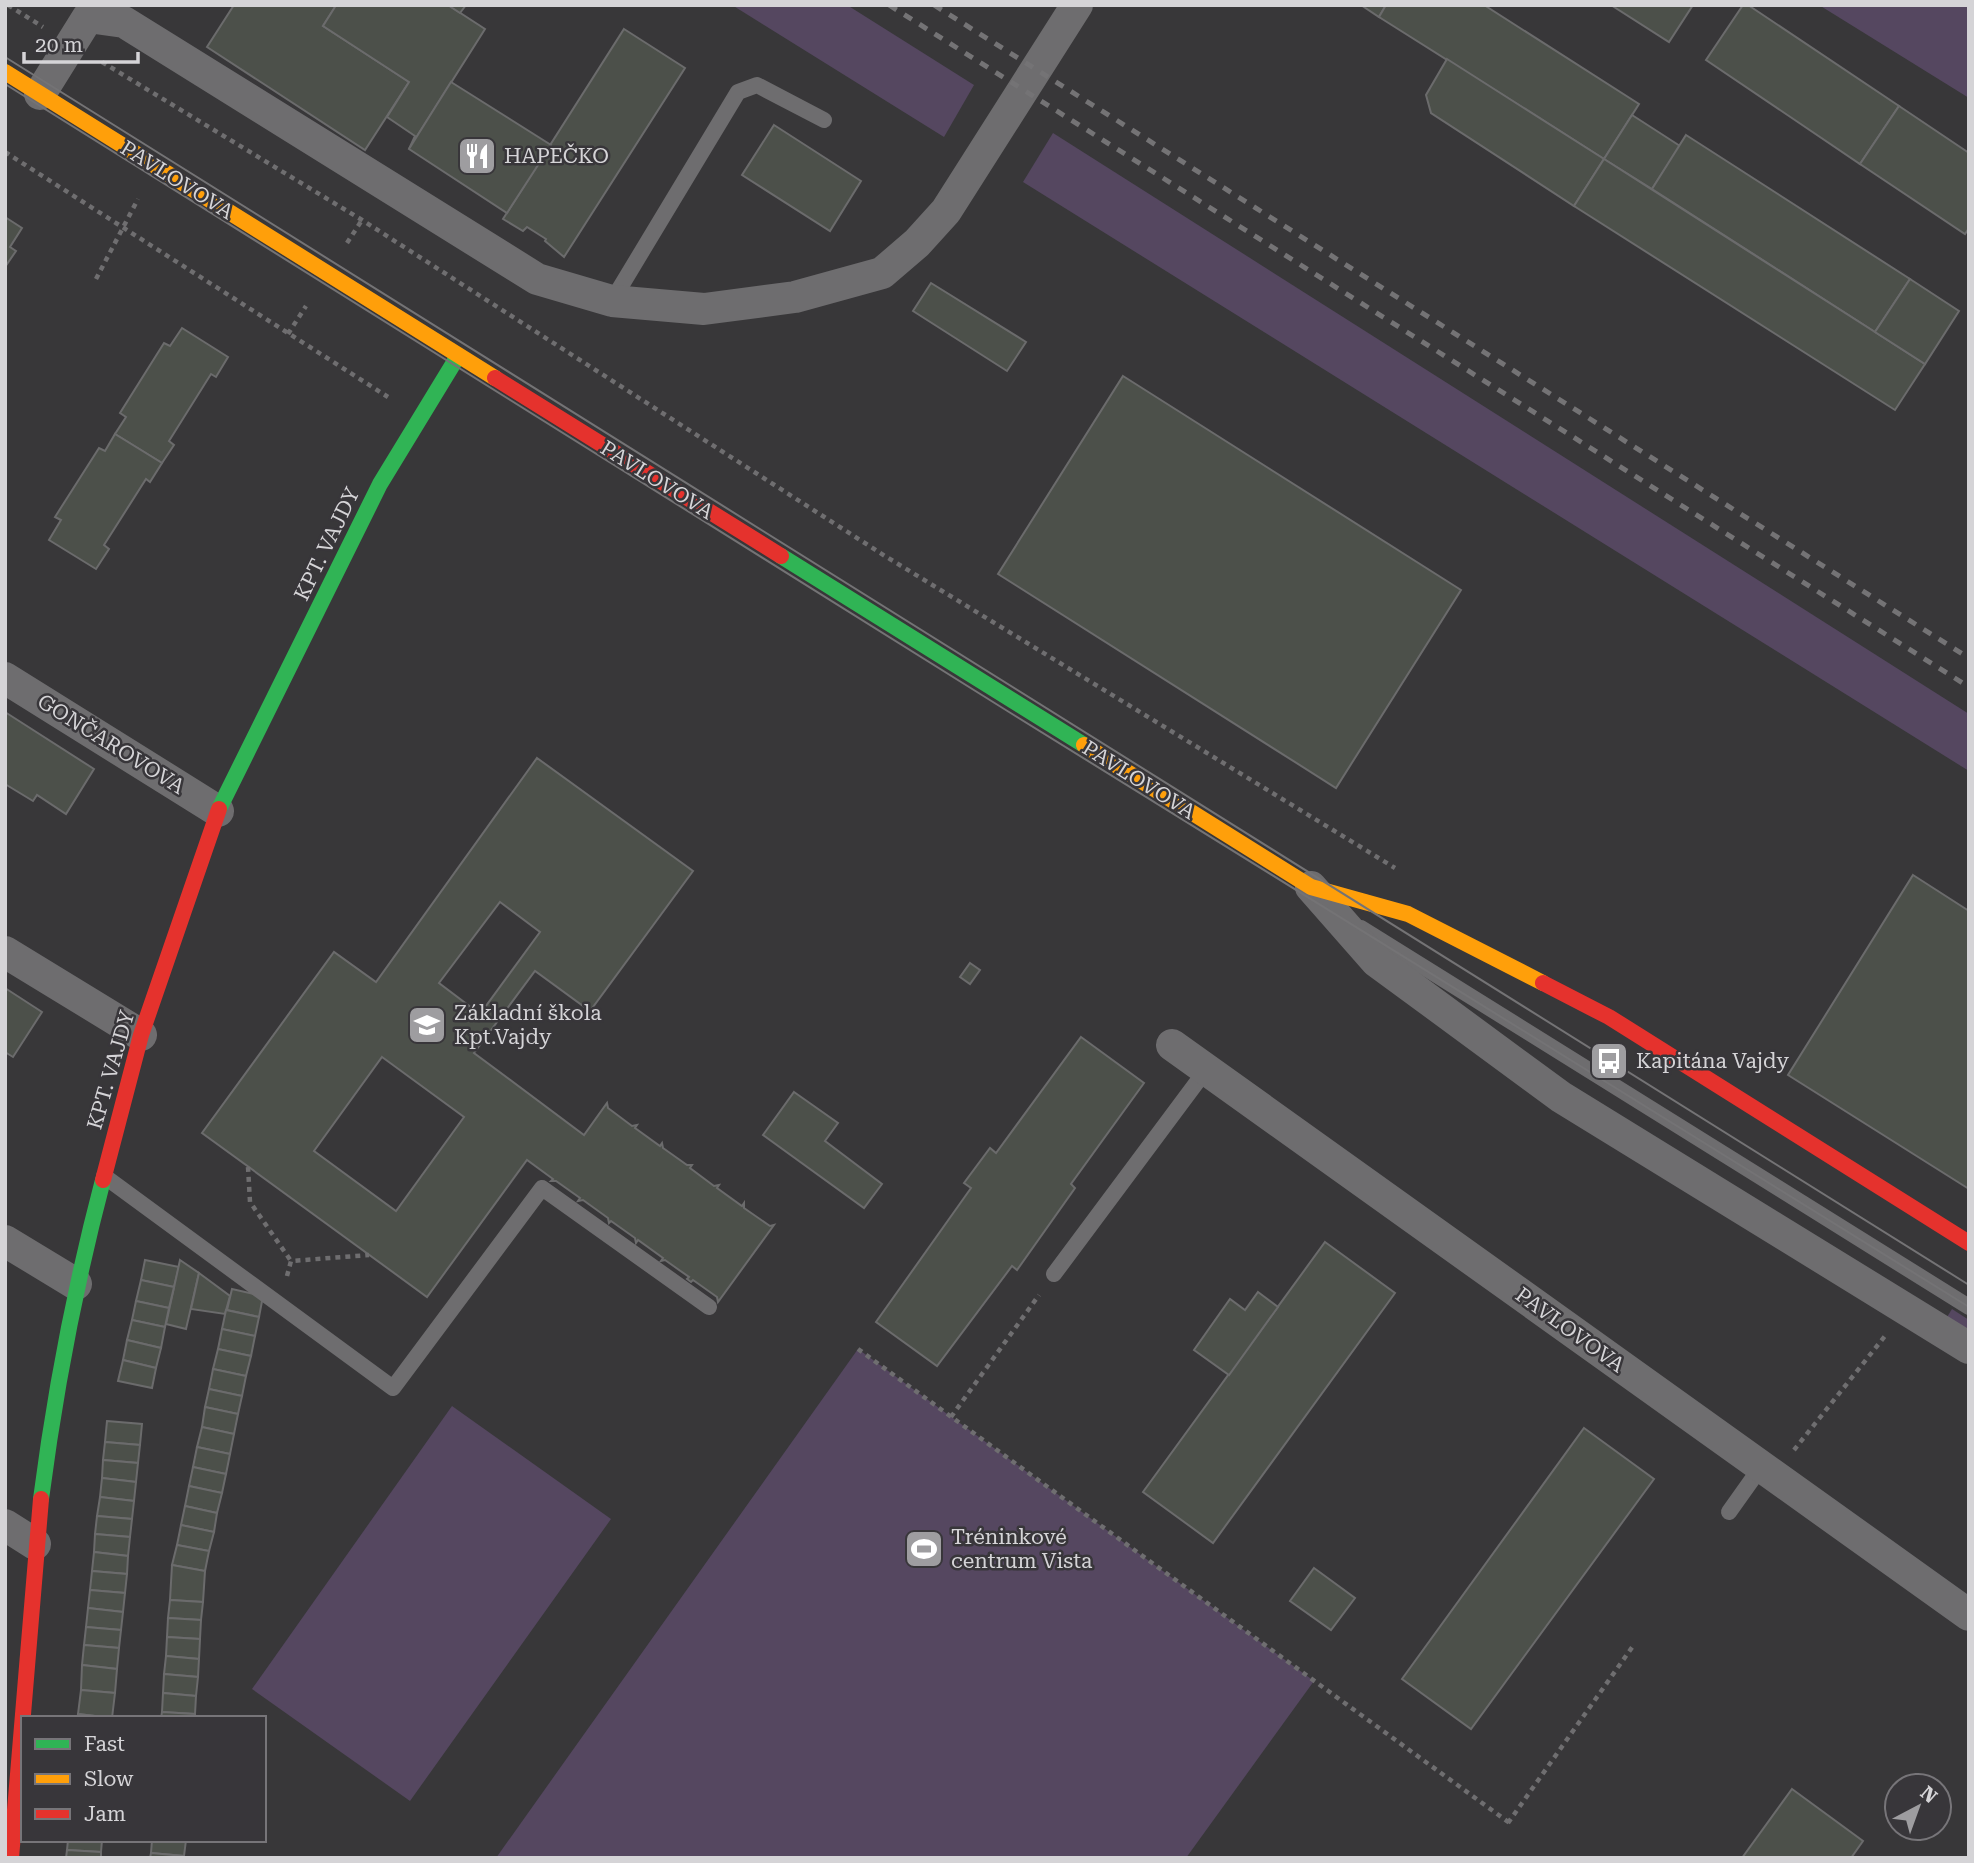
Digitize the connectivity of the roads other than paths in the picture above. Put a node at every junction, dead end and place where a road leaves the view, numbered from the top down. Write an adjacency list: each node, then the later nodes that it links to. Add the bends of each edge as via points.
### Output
1 (1077, 5): 5 (street, via 946,211 882,274 795,297 704,309)
2 (5, 72): 3 (street, PAVLOVOVA)
3 (40, 94): 5 (street, via 88,17 124,22 537,279); 6 (street, PAVLOVOVA)
4 (824, 120): 5 (lane, via 757,85 738,92)
5 (612, 301)
6 (458, 356): 8 (street, KPT. VAJDY, via 380,484); 9 (street, PAVLOVOVA)
7 (5, 678): 8 (street, GONČAROVOVA)
8 (218, 811): 12 (street, KPT. VAJDY)
9 (1311, 887): 10 (street, PAVLOVOVA); 17 (street, PAVLOVOVA, via 1408,914 1554,986)
10 (1332, 911): 21 (lane); 22 (street, PAVLOVOVA, via 1376,961 1561,1097)
11 (5, 952): 12 (street)
12 (141, 1035): 15 (street, KPT. VAJDY)
13 (1172, 1045): 14 (street, PAVLOVOVA)
14 (1206, 1070): 18 (lane); 23 (street, PAVLOVOVA)
15 (104, 1177): 19 (street, KPT. VAJDY); 20 (lane, via 393,1388 542,1188)
16 (5, 1241): 19 (street)
17 (1969, 1243)
18 (1054, 1274)
19 (76, 1284): 26 (street, KPT. VAJDY, via 55,1390)
20 (709, 1307)
21 (1969, 1307)
22 (1969, 1348)
23 (1768, 1471): 24 (lane); 27 (street, PAVLOVOVA)
24 (1729, 1512)
25 (5, 1525): 26 (street)
26 (35, 1544): 28 (street, KPT. VAJDY)
27 (1969, 1615)
28 (9, 1819): 29 (street, KPT. VAJDY)
29 (11, 1858)

